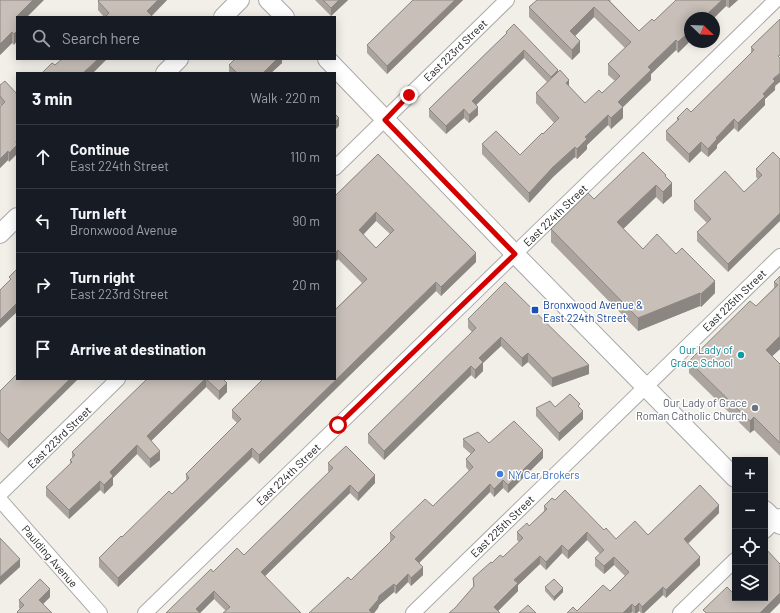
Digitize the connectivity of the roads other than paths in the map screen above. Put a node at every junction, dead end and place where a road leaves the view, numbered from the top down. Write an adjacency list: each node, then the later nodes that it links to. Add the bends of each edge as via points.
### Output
1 (240, 0): 5 (street)
2 (268, 0): 6 (street)
3 (507, 0): 10 (street, East 223rd Street)
4 (776, 0): 14 (street, East 224th Street)
5 (223, 16)
6 (284, 16)
7 (178, 60): 9 (street)
8 (328, 60): 10 (street)
9 (166, 72)
10 (385, 120): 11 (street, East 223rd Street); 14 (street)
11 (336, 167)
12 (16, 218): 13 (street)
13 (0, 234)
14 (515, 254): 17 (street); 23 (street, East 224th Street)
15 (780, 256): 17 (street, East 225th Street)
16 (117, 380): 19 (street, East 223rd Street)
17 (645, 387): 18 (street); 24 (street, East 225th Street)
18 (732, 475)
19 (0, 494)
20 (0, 500): 22 (street, Paulding Avenue)
21 (732, 563): 25 (street)
22 (100, 613)
23 (145, 613)
24 (413, 613)
25 (680, 613)

